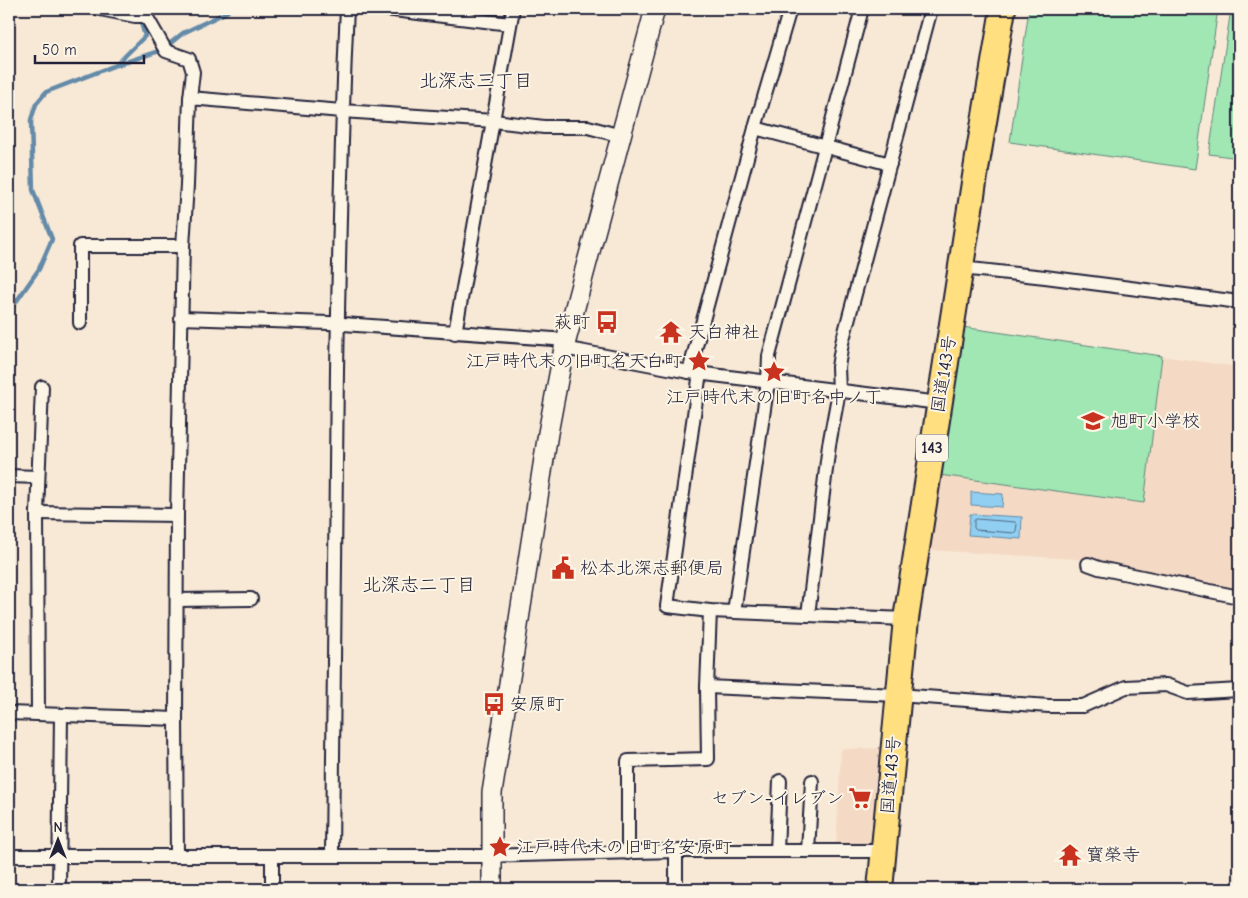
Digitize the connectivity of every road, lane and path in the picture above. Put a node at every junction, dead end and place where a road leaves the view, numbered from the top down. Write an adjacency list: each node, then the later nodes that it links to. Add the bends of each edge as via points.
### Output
1 (100, 9): 11 (street, via 146,16 166,51 189,59 193,72)
2 (347, 9): 12 (street)
3 (392, 9): 10 (street)
4 (513, 9): 10 (street)
5 (655, 9): 15 (street)
6 (790, 9): 14 (street)
7 (862, 9): 16 (street)
8 (931, 9): 17 (street)
9 (1003, 9): 19 (highway, 国道143号 / 143)
10 (510, 24): 13 (street)
11 (190, 98): 12 (street); 18 (street)
12 (342, 111): 13 (street); 23 (street)
13 (494, 121): 15 (street, via 544,127 588,127); 24 (street)
14 (755, 128): 16 (street); 26 (street)
15 (621, 136): 25 (street)
16 (825, 146): 17 (street); 27 (street, via 769,356)
17 (890, 164): 29 (street, via 842,343)
18 (182, 246): 21 (street); 22 (street, via 80,246)
19 (961, 268): 20 (street); 30 (highway, 国道143号 / 143)
20 (1239, 302)
21 (181, 318): 23 (street); 34 (street)
22 (80, 323)
23 (338, 324): 24 (street); 57 (street)
24 (455, 333): 25 (street)
25 (565, 344): 26 (street); 62 (street, via 499,744 492,793)
26 (695, 372): 27 (street); 39 (street, via 667,606)
27 (768, 382): 29 (street); 40 (street)
28 (42, 387): 32 (street)
29 (839, 391): 30 (street); 41 (street, via 829,445)
30 (939, 403): 42 (highway, 国道143号 / 143)
31 (9, 476): 32 (street)
32 (38, 477): 33 (street)
33 (37, 513): 34 (street); 47 (street)
34 (177, 514): 38 (street)
35 (1088, 564): 36 (street)
36 (1239, 597)
37 (251, 599): 38 (street)
38 (178, 600): 49 (street)
39 (710, 611): 40 (street); 43 (street)
40 (734, 612): 41 (street)
41 (808, 615): 42 (street)
42 (906, 619): 45 (highway, 国道143号 / 143)
43 (707, 687): 45 (street); 56 (street, via 708,759 628,761)
44 (1239, 690): 45 (street, via 1188,693 1166,685 1126,687 1083,706)
45 (898, 695): 55 (highway, 国道143号 / 143)
46 (9, 712): 47 (street)
47 (38, 714): 48 (street)
48 (61, 715): 49 (street); 59 (street)
49 (176, 719): 60 (street)
50 (780, 780): 53 (street)
51 (812, 781): 54 (street)
52 (676, 851): 53 (street); 56 (street); 66 (street)
53 (777, 851): 54 (street)
54 (808, 851): 55 (street)
55 (884, 851): 67 (highway, 国道143号 / 143)
56 (628, 853): 62 (street)
57 (332, 855): 61 (street); 62 (street)
58 (9, 856): 59 (street)
59 (59, 856): 60 (street); 63 (street)
60 (177, 856): 61 (street)
61 (272, 856): 64 (street)
62 (491, 856): 65 (street)
63 (59, 889)
64 (272, 889)
65 (492, 889)
66 (676, 889)
67 (880, 889)

